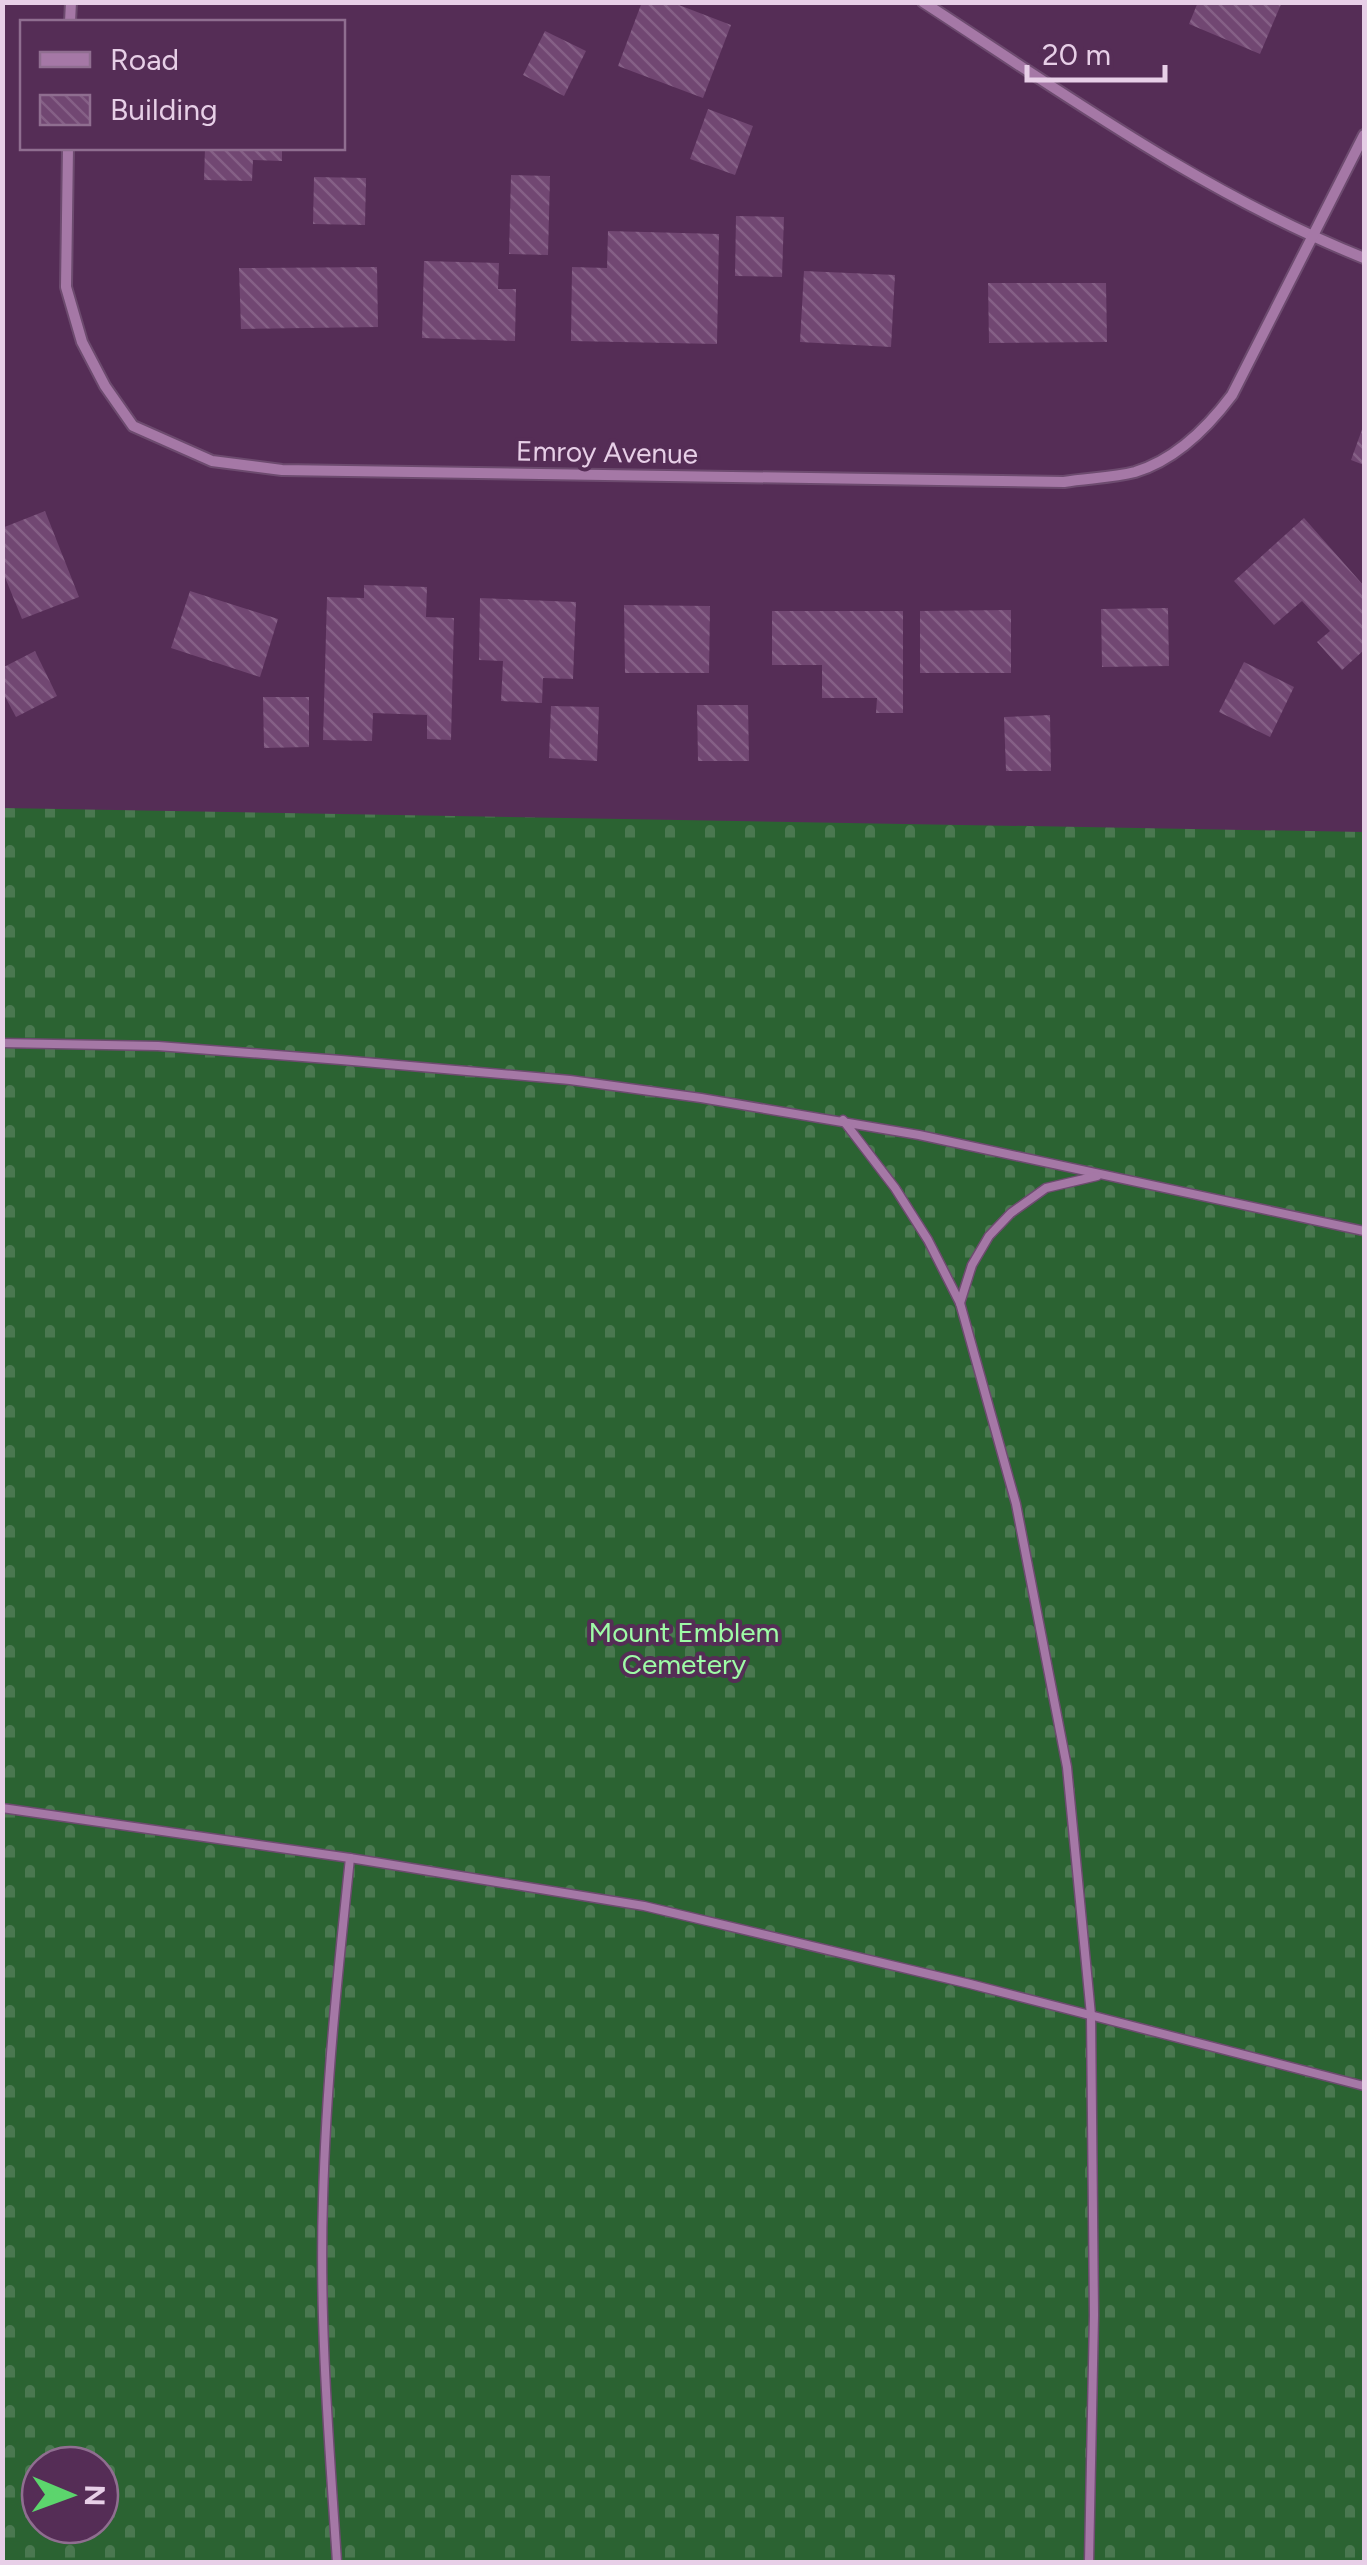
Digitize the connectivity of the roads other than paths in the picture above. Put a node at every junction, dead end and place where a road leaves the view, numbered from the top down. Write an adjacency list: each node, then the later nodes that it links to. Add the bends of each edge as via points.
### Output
1 (923, 2): 4 (street, via 1162,157)
2 (1364, 136): 4 (street)
3 (68, 150): 4 (street, Emroy Avenue, via 66,287 82,342 105,386 133,426 212,460 282,470 1064,482 1136,472 1173,453 1221,410)
4 (1314, 238): 5 (street)
5 (1364, 258)
6 (2, 1044): 7 (lane, via 158,1046 452,1069)
7 (843, 1120): 8 (lane); 10 (lane, via 896,1188)
8 (1099, 1176): 9 (lane); 10 (lane, via 1046,1188 1011,1213 972,1265)
9 (1364, 1231)
10 (960, 1303): 13 (lane, via 1016,1504 1064,1749)
11 (2, 1808): 12 (lane)
12 (350, 1858): 13 (lane, via 644,1906); 15 (lane, via 323,2200)
13 (1090, 2015): 14 (lane); 16 (lane)
14 (1364, 2086)
15 (336, 2562)
16 (1090, 2562)

